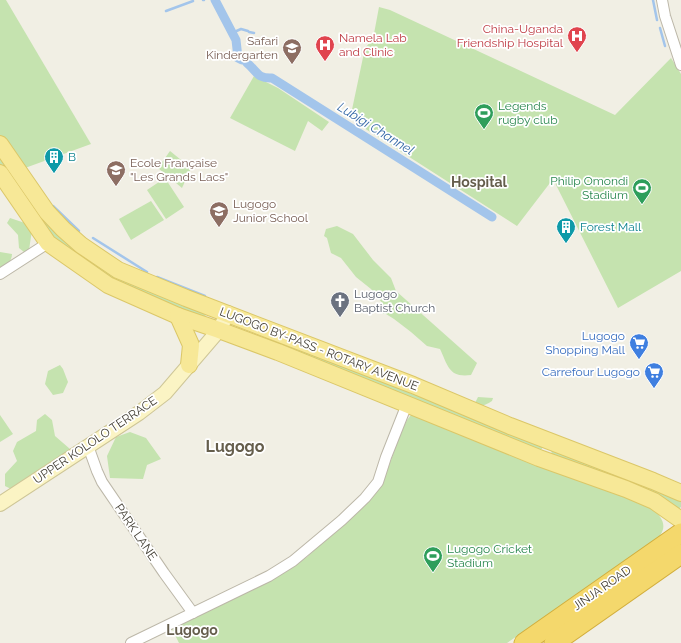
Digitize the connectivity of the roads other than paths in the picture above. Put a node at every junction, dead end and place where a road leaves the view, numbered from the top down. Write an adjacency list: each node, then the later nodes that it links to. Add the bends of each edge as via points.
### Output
1 (662, 0): 2 (street)
2 (681, 65)
3 (0, 144): 7 (main road, LUGOGO BY-PASS - ROTARY AVENUE, via 47,212 81,245 118,270)
4 (0, 173): 5 (main road, LUGOGO BY-PASS - ROTARY AVENUE)
5 (48, 242): 6 (street); 8 (main road, LUGOGO BY-PASS - ROTARY AVENUE, via 108,285)
6 (0, 274)
7 (228, 314): 9 (main road, UPPER KOLOLO TERRACE); 10 (main road, LUGOGO BY-PASS - ROTARY AVENUE)
8 (178, 316): 9 (main road, LUGOGO BY-PASS - ROTARY AVENUE); 12 (main road, via 191,345)
9 (219, 330): 11 (main road, LUGOGO BY-PASS - ROTARY AVENUE); 12 (main road, UPPER KOLOLO TERRACE)
10 (284, 335): 11 (main road); 14 (main road, LUGOGO BY-PASS - ROTARY AVENUE)
11 (278, 352): 13 (main road, LUGOGO BY-PASS - ROTARY AVENUE)
12 (189, 365): 15 (main road, UPPER KOLOLO TERRACE, via 165,393)
13 (408, 404): 16 (main road, LUGOGO BY-PASS - ROTARY AVENUE); 22 (street, via 378,482 365,498 291,563)
14 (544, 439): 16 (main road, via 547,449); 17 (main road, LUGOGO BY-PASS - ROTARY AVENUE)
15 (88, 446): 18 (main road, UPPER KOLOLO TERRACE); 22 (street, PARK LANE, via 102,482)
16 (539, 458): 19 (main road, LUGOGO BY-PASS - ROTARY AVENUE, via 654,501)
17 (681, 493)
18 (0, 504)
19 (681, 520)
20 (681, 533): 24 (highway, JINJA ROAD)
21 (681, 554): 25 (highway, JINJA ROAD)
22 (193, 613): 23 (street)
23 (131, 643)
24 (524, 643)
25 (554, 643)

